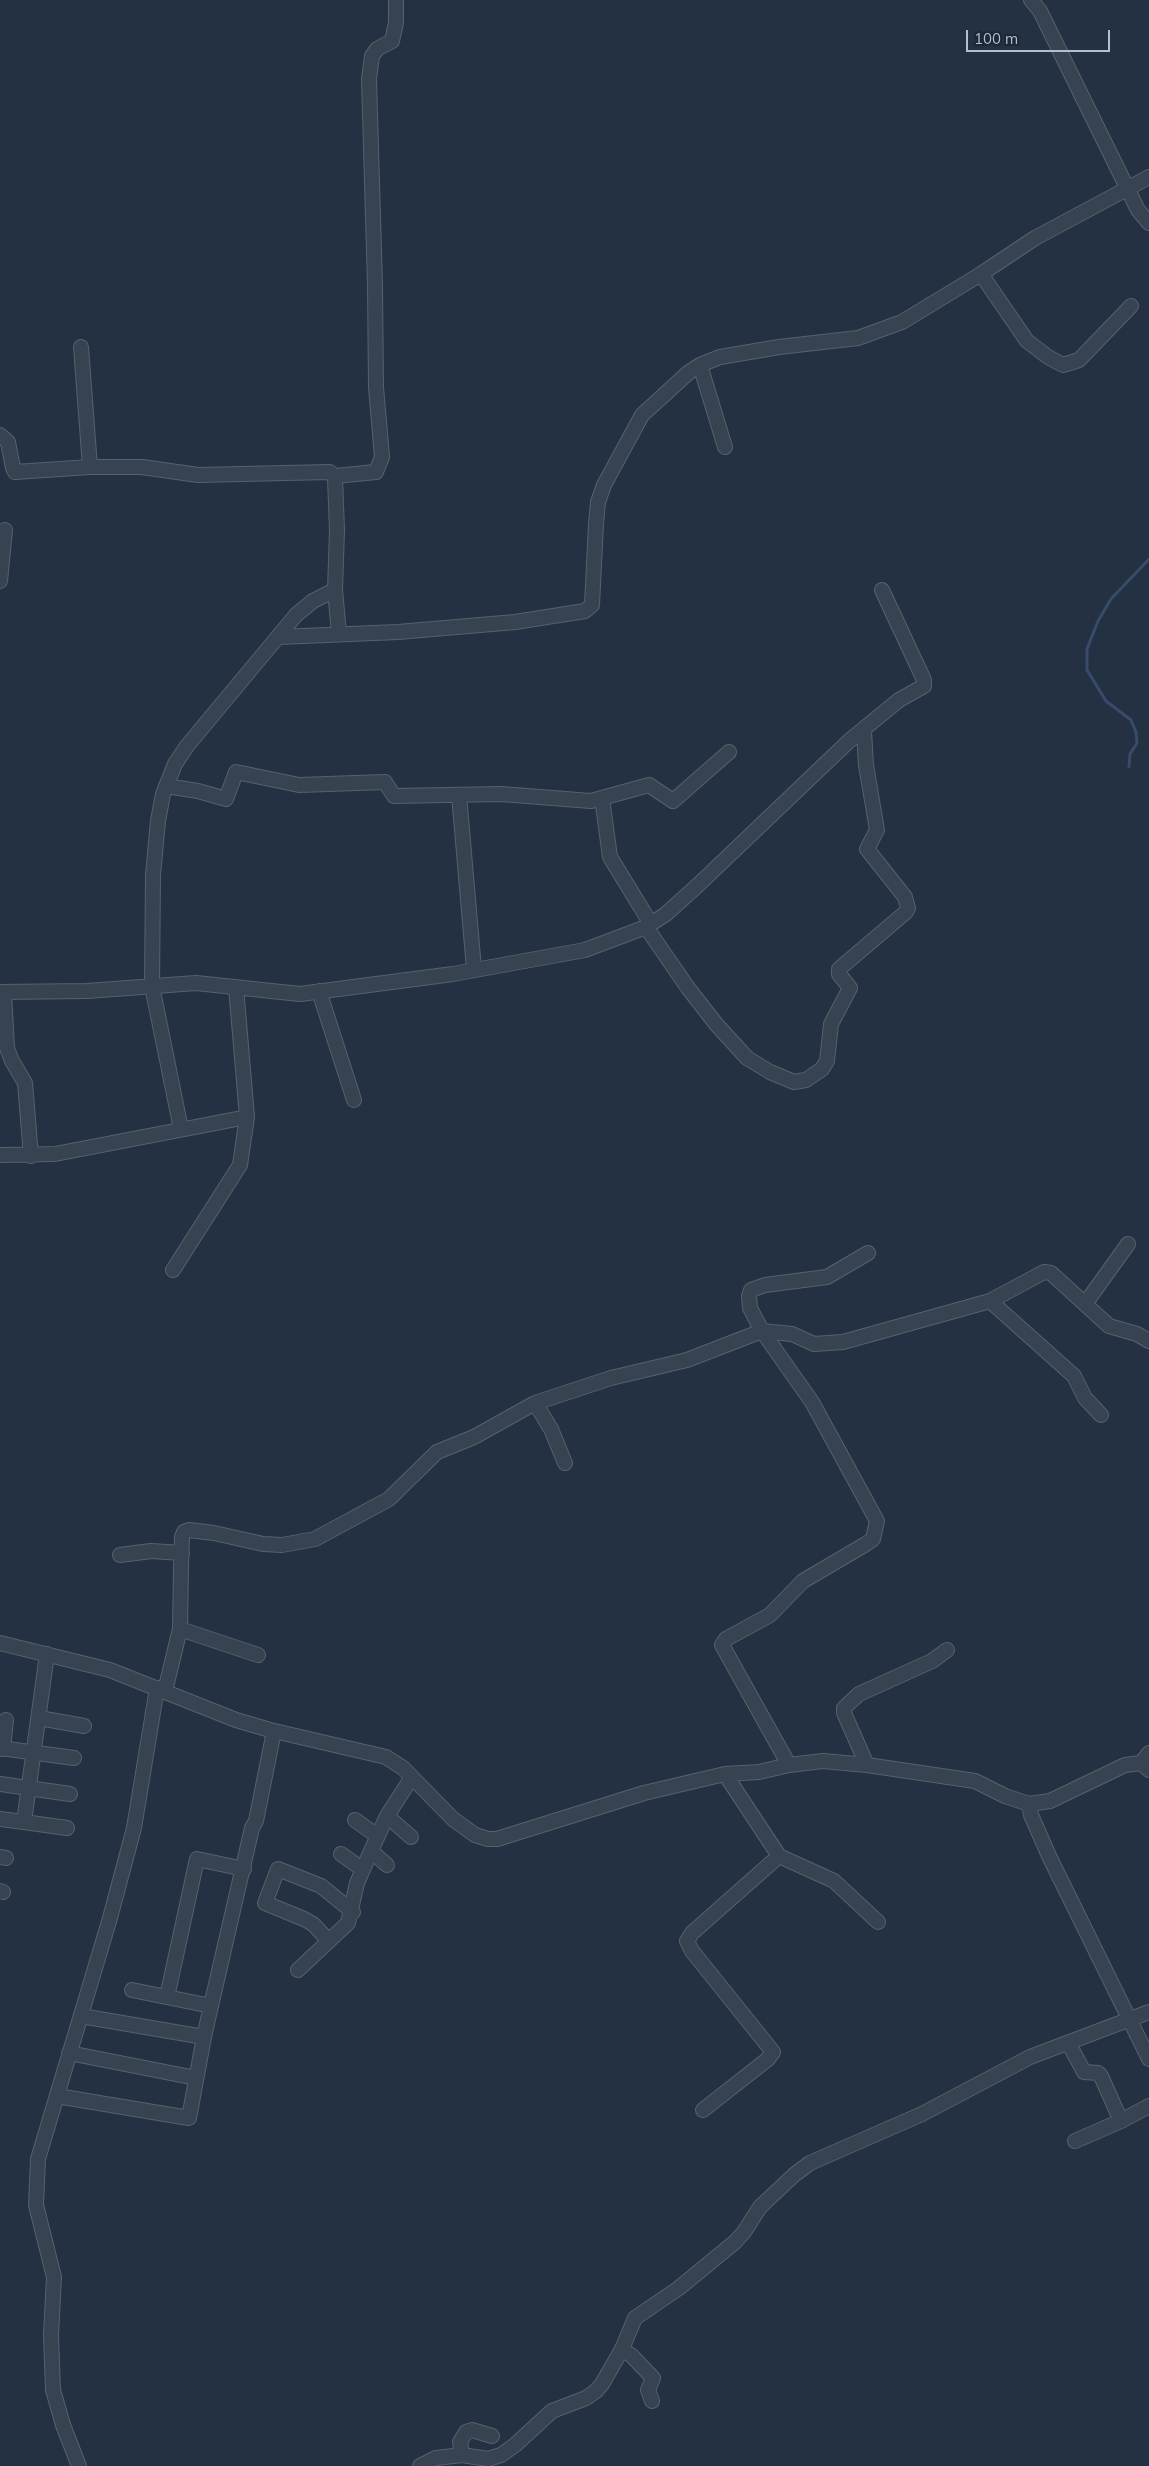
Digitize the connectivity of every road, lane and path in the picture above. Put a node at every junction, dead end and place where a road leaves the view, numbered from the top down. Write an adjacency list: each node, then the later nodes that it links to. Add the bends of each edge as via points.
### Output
1 (396, 0): 13 (street, via 392,41 377,49 372,56 368,79 376,387 382,457 376,472)
2 (1031, 0): 4 (street, via 1040,11)
3 (1149, 177): 4 (street)
4 (1127, 188): 5 (street); 6 (street, via 1035,238)
5 (1149, 223)
6 (981, 274): 7 (street, via 1027,341 1063,364 1079,360); 9 (street, via 902,322 881,331 858,338 720,357)
7 (1131, 306)
8 (81, 347): 12 (street)
9 (700, 365): 11 (street); 18 (street, via 642,415 604,486 598,502 592,605 588,609 515,622)
10 (0, 435): 12 (street, via 8,442 15,472)
11 (725, 447)
12 (90, 467): 13 (street, via 142,466 198,475 330,472)
13 (335, 476): 16 (street)
14 (4, 530): 15 (street)
15 (0, 581)
16 (335, 590): 18 (street); 19 (street, via 304,607)
17 (882, 590): 20 (street, via 925,683 899,700)
18 (339, 634): 19 (street)
19 (279, 637): 22 (street, via 187,746)
20 (864, 731): 25 (street, via 697,886); 25 (street, via 877,830 867,849 905,897 908,908 839,969 839,974 850,988 831,1024 827,1061 822,1069 806,1080 794,1082 748,1058 688,988)
21 (729, 752): 24 (street, via 673,801 649,785)
22 (166, 786): 23 (street, via 226,799 236,772 299,785 385,782 394,796); 27 (street, via 158,821 153,875)
23 (459, 794): 24 (street, via 591,801); 26 (street)
24 (602, 798): 25 (street, via 610,857)
25 (649, 926): 26 (street, via 585,950)
26 (474, 969): 29 (street)
27 (152, 986): 28 (street, via 196,983); 30 (street); 33 (street)
28 (236, 987): 29 (street, via 291,994); 32 (street)
29 (319, 991): 31 (street)
30 (2, 992): 35 (street, via 7,1048 25,1083)
31 (354, 1100)
32 (247, 1117): 33 (street); 38 (street, via 240,1165)
33 (181, 1129): 35 (street)
34 (0, 1155): 35 (street)
35 (32, 1156)
36 (1128, 1244): 40 (street)
37 (868, 1253): 41 (street, via 827,1277 769,1284 752,1290 750,1308)
38 (173, 1270)
39 (990, 1301): 40 (street, via 1044,1272 1051,1273); 41 (street, via 832,1344 814,1344 792,1334); 44 (street, via 1074,1376 1084,1398)
40 (1084, 1304): 42 (street, via 1109,1326)
41 (762, 1332): 43 (street, via 687,1360 611,1378); 62 (street, via 812,1402 876,1521 873,1538 866,1544 803,1581 770,1615 722,1645)
42 (1149, 1341)
43 (535, 1403): 45 (street, via 552,1429); 46 (street, via 474,1437 437,1452 389,1499 327,1534 282,1545 189,1530 182,1537)
44 (1100, 1415)
45 (564, 1463)
46 (182, 1553): 47 (street); 48 (street)
47 (120, 1554)
48 (180, 1629): 52 (street); 53 (street)
49 (0, 1643): 51 (street)
50 (947, 1650): 63 (street, via 932,1661 859,1694 844,1708)
51 (47, 1654): 53 (street, via 104,1668); 54 (street)
52 (258, 1655)
53 (161, 1690): 57 (street); 91 (street, via 134,1828)
54 (39, 1718): 56 (street); 59 (street)
55 (6, 1720): 58 (street)
56 (84, 1726)
57 (271, 1730): 65 (street, via 372,1752 395,1762); 81 (street, via 250,1820 252,1828)
58 (1, 1749): 59 (street)
59 (34, 1752): 60 (street); 67 (street)
60 (74, 1758)
61 (1146, 1762): 69 (street, via 1112,1770 1050,1801)
62 (789, 1765): 63 (street, via 832,1761); 64 (street, via 759,1772)
63 (867, 1765): 69 (street, via 975,1780)
64 (725, 1774): 65 (street, via 644,1793 497,1840 475,1835 453,1819); 79 (street)
65 (412, 1777): 70 (street)
66 (0, 1784): 67 (street)
67 (29, 1788): 68 (street); 73 (street)
68 (70, 1794)
69 (1029, 1804): 92 (street, via 1046,1848)
70 (387, 1816): 75 (street); 76 (street)
71 (0, 1819): 73 (street)
72 (355, 1820): 75 (street)
73 (24, 1822): 74 (street)
74 (67, 1828)
75 (376, 1835): 77 (street)
76 (411, 1838)
77 (371, 1851): 80 (street); 82 (street)
78 (341, 1854): 82 (street)
79 (779, 1856): 84 (street, via 834,1881); 100 (street, via 687,1941 772,2052 768,2059)
80 (387, 1865)
81 (244, 1869): 88 (street, via 197,1859); 89 (street)
82 (362, 1869): 83 (street)
83 (353, 1912): 85 (street, via 348,1923); 85 (street, via 321,1886 278,1870 265,1903 304,1919)
84 (878, 1922)
85 (329, 1941): 86 (street)
86 (298, 1970)
87 (132, 1990): 88 (street)
88 (168, 1998): 89 (street)
89 (211, 2006): 93 (street)
90 (1149, 2012): 92 (street)
91 (81, 2016): 93 (street); 95 (street)
92 (1129, 2020): 94 (street); 96 (street)
93 (204, 2037): 97 (street)
94 (1069, 2044): 101 (street, via 1084,2072 1101,2076); 103 (street, via 1030,2058 922,2114 810,2163 760,2207 734,2242 680,2288 635,2318)
95 (69, 2053): 97 (street); 98 (street)
96 (1149, 2059)
97 (196, 2078): 98 (street, via 189,2118)
98 (56, 2096): 107 (street, via 38,2159 36,2205 54,2277 53,2390)
99 (1149, 2106): 101 (street)
100 (703, 2110)
101 (1121, 2121): 102 (street)
102 (1075, 2141)
103 (622, 2349): 104 (street, via 653,2378 648,2390); 106 (street, via 596,2391 552,2411 501,2455 488,2459)
104 (652, 2401)
105 (492, 2436): 106 (street, via 472,2430 466,2432 460,2442)
106 (462, 2455): 108 (street, via 436,2458)
107 (79, 2466)
108 (420, 2466)

